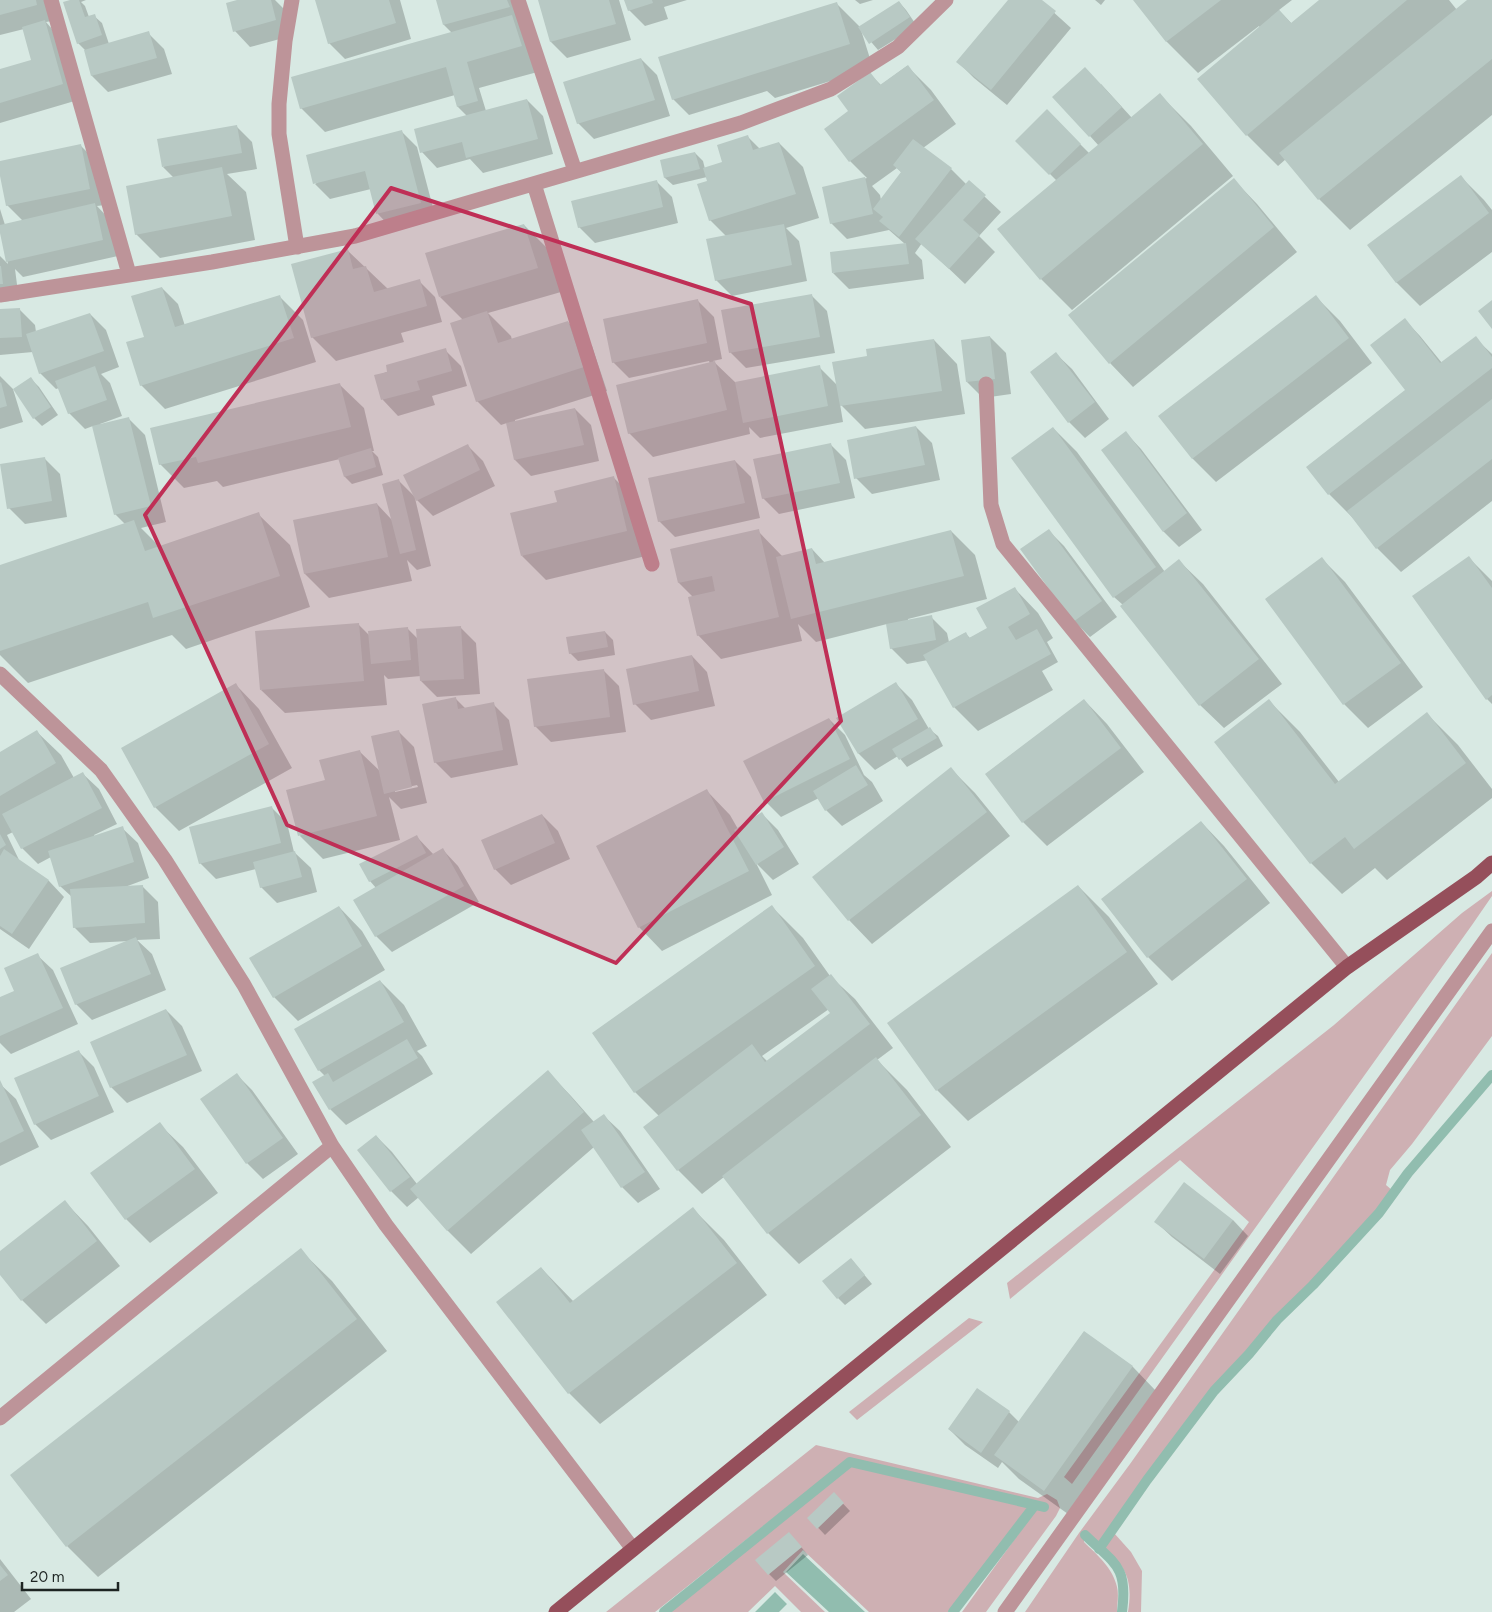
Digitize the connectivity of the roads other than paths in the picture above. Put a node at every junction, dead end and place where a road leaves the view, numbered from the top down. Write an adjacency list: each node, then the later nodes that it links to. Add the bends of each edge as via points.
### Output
1 (51, 0): 8 (street)
2 (292, 0): 7 (street, via 285,41 279,134)
3 (518, 0): 5 (street)
4 (946, 0): 5 (street, via 898,47 831,89 741,123)
5 (575, 172): 6 (street)
6 (534, 184): 7 (street, via 355,236); 11 (street)
7 (297, 247): 8 (street)
8 (129, 274): 9 (street)
9 (0, 295)
10 (986, 384): 15 (street, via 991,505 1003,544)
11 (652, 564)
12 (0, 674): 16 (street, via 101,770 165,860 244,985)
13 (1492, 863): 15 (main road)
14 (1492, 931): 20 (street)
15 (1347, 967): 18 (main road)
16 (332, 1146): 17 (street); 18 (street, via 386,1225)
17 (0, 1418)
18 (634, 1549): 19 (main road)
19 (556, 1612)
20 (1005, 1612)

